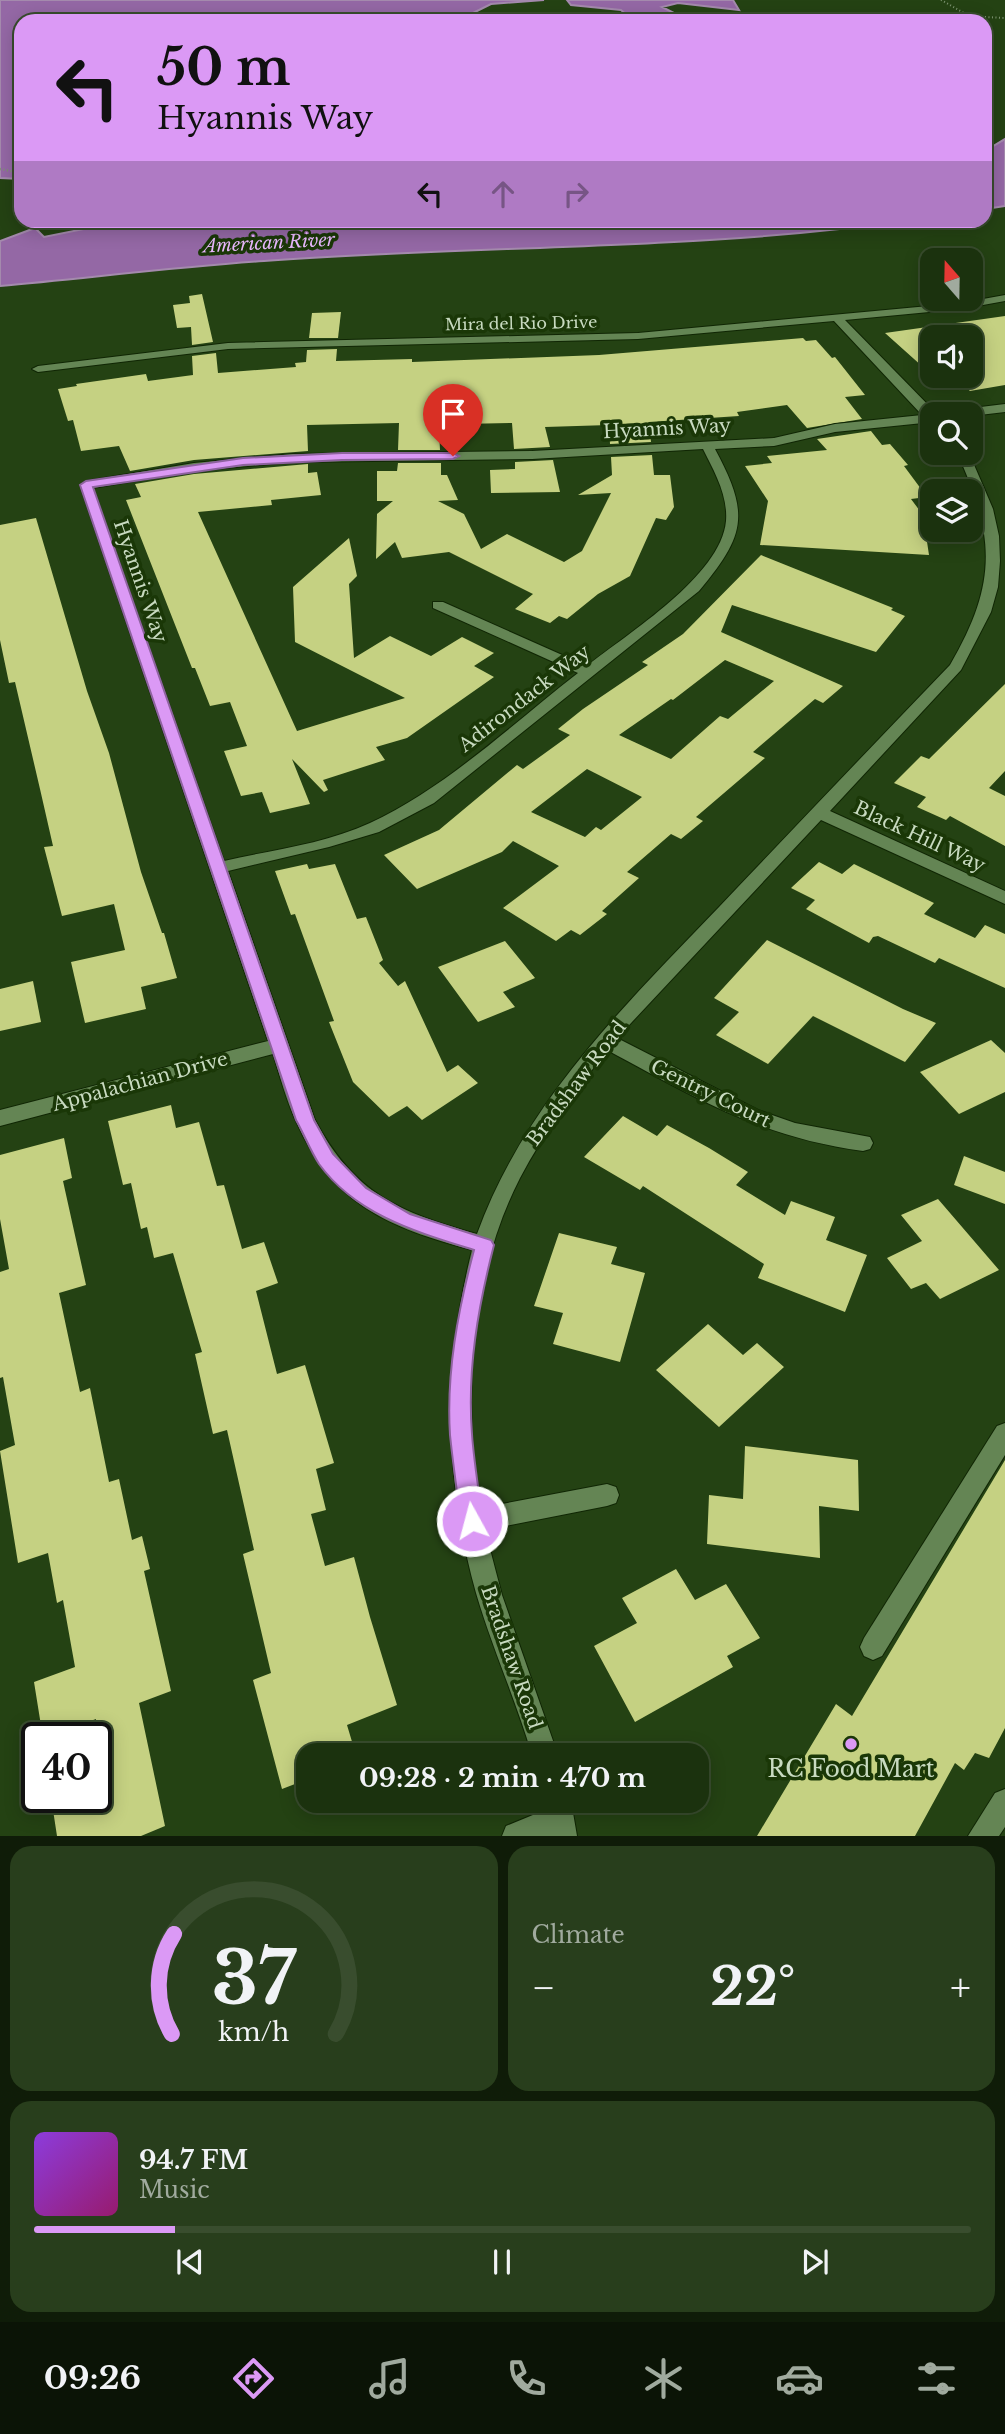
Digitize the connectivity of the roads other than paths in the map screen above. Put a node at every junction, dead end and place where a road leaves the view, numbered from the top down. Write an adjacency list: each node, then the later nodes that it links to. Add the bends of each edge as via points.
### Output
1 (1005, 298): 2 (street, Mira del Rio Drive)
2 (836, 317): 3 (street, Mira del Rio Drive, via 638,336 228,346); 4 (street)
3 (38, 369)
4 (920, 405)
5 (1005, 408): 6 (street)
6 (983, 411)
7 (920, 419): 8 (street, Hyannis Way, via 835,428 774,442)
8 (708, 447): 11 (street, Adirondack Way, via 731,494 732,522 725,550 694,588); 13 (street, Hyannis Way, via 293,458 194,467 86,485)
9 (970, 465): 12 (street, Bradshaw Road, via 996,524 1000,553 988,615 956,667)
10 (438, 605): 11 (street)
11 (589, 672): 13 (street, Adirondack Way, via 428,799 393,819 329,842)
12 (818, 812): 14 (street, Black Hill Way); 15 (street, Bradshaw Road)
13 (218, 868): 16 (street, Hyannis Way)
14 (1005, 898)
15 (604, 1040): 18 (street, Gentry Court, via 775,1125); 19 (street, Bradshaw Road, via 526,1149)
16 (280, 1045): 17 (street, Appalachian Drive); 19 (street, Hyannis Way, via 305,1120 341,1177 404,1220)
17 (0, 1118)
18 (863, 1143)
19 (484, 1245): 22 (street, Bradshaw Road, via 462,1365 461,1433)
20 (1005, 1434): 23 (street)
21 (607, 1495): 22 (street)
22 (472, 1521): 24 (street, Bradshaw Road, via 489,1594)
23 (873, 1647)
24 (541, 1743)
25 (1005, 1803): 28 (street)
26 (560, 1818): 27 (street)
27 (516, 1836)
28 (982, 1836)

